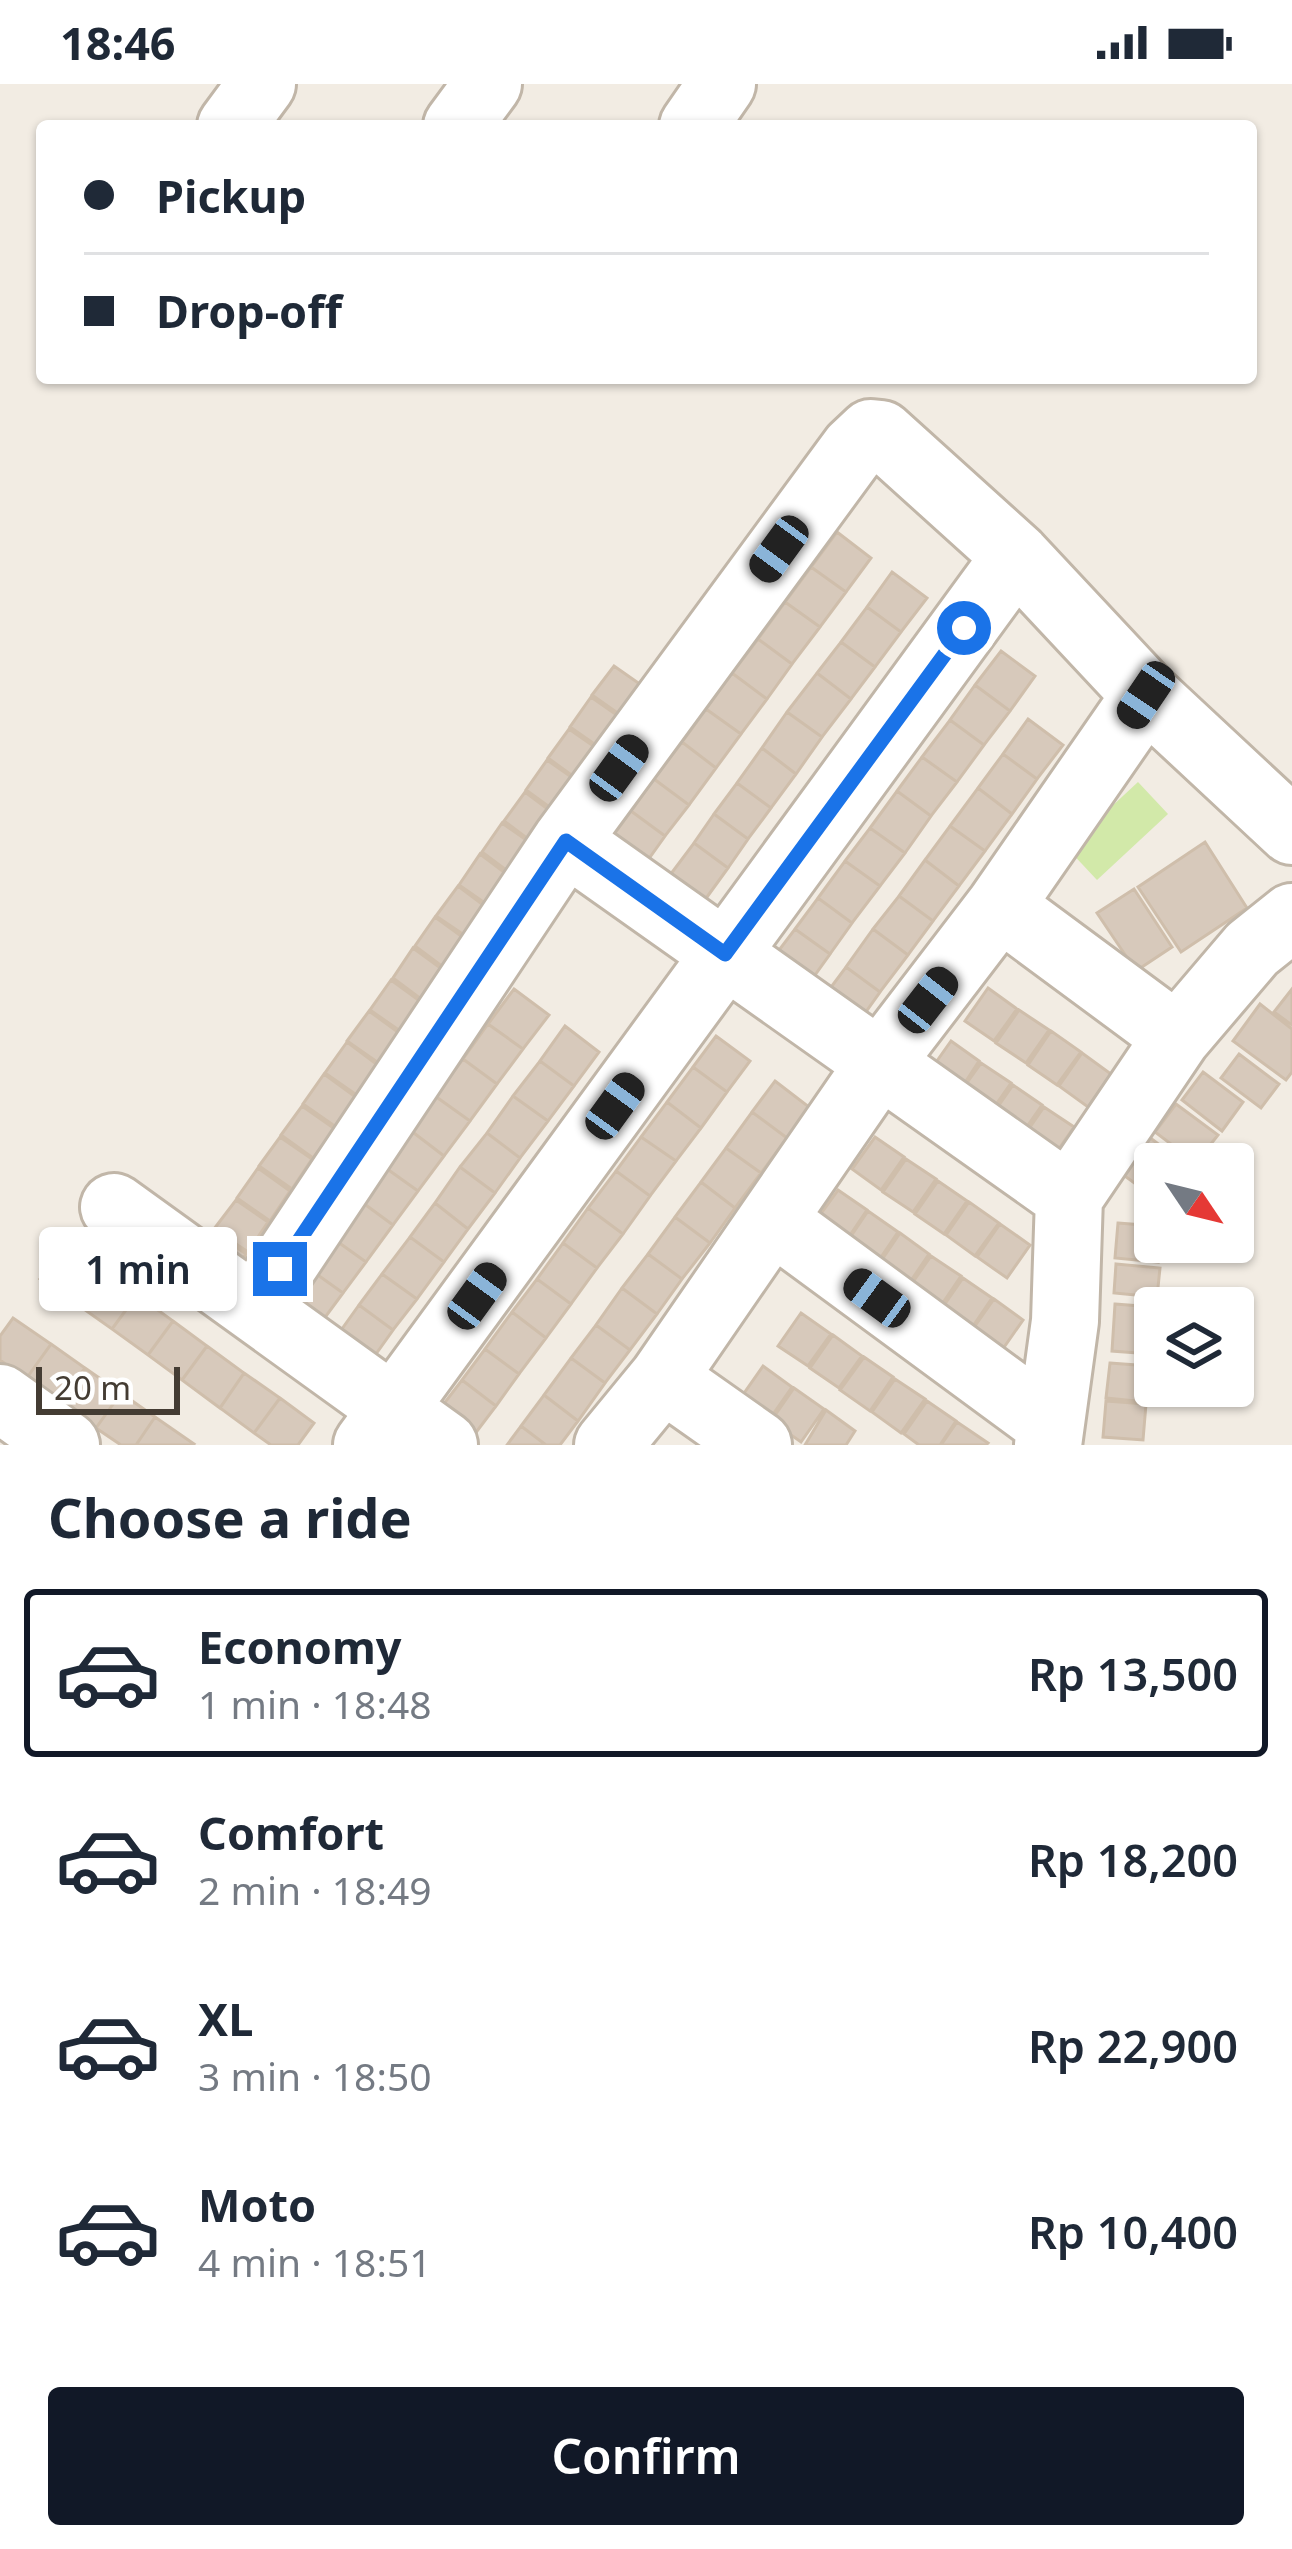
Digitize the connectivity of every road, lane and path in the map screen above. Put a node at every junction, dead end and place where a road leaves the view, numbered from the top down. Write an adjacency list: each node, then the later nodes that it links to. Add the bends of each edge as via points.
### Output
1 (262, 84): 4 (street)
2 (488, 84): 5 (street)
3 (722, 84): 6 (street)
4 (235, 120)
5 (461, 120)
6 (697, 120)
7 (1016, 556): 8 (street); 10 (street, via 898,445 871,433); 13 (street)
8 (1146, 695): 9 (street); 11 (street)
9 (1292, 831)
10 (566, 841): 13 (street); 19 (street)
11 (1000, 906): 14 (street); 15 (street)
12 (1292, 917): 14 (street, via 1252,949)
13 (725, 954): 15 (street); 22 (street)
14 (1177, 1037): 16 (street)
15 (880, 1063): 16 (street); 18 (street)
16 (1069, 1197): 23 (street, via 1066,1321)
17 (114, 1207): 19 (street)
18 (774, 1221): 20 (street); 23 (street)
19 (255, 1308): 22 (street)
20 (663, 1378): 25 (street); 26 (street)
21 (0, 1398): 24 (street)
22 (402, 1433)
23 (1049, 1435)
24 (66, 1445)
25 (608, 1445)
26 (758, 1445)

